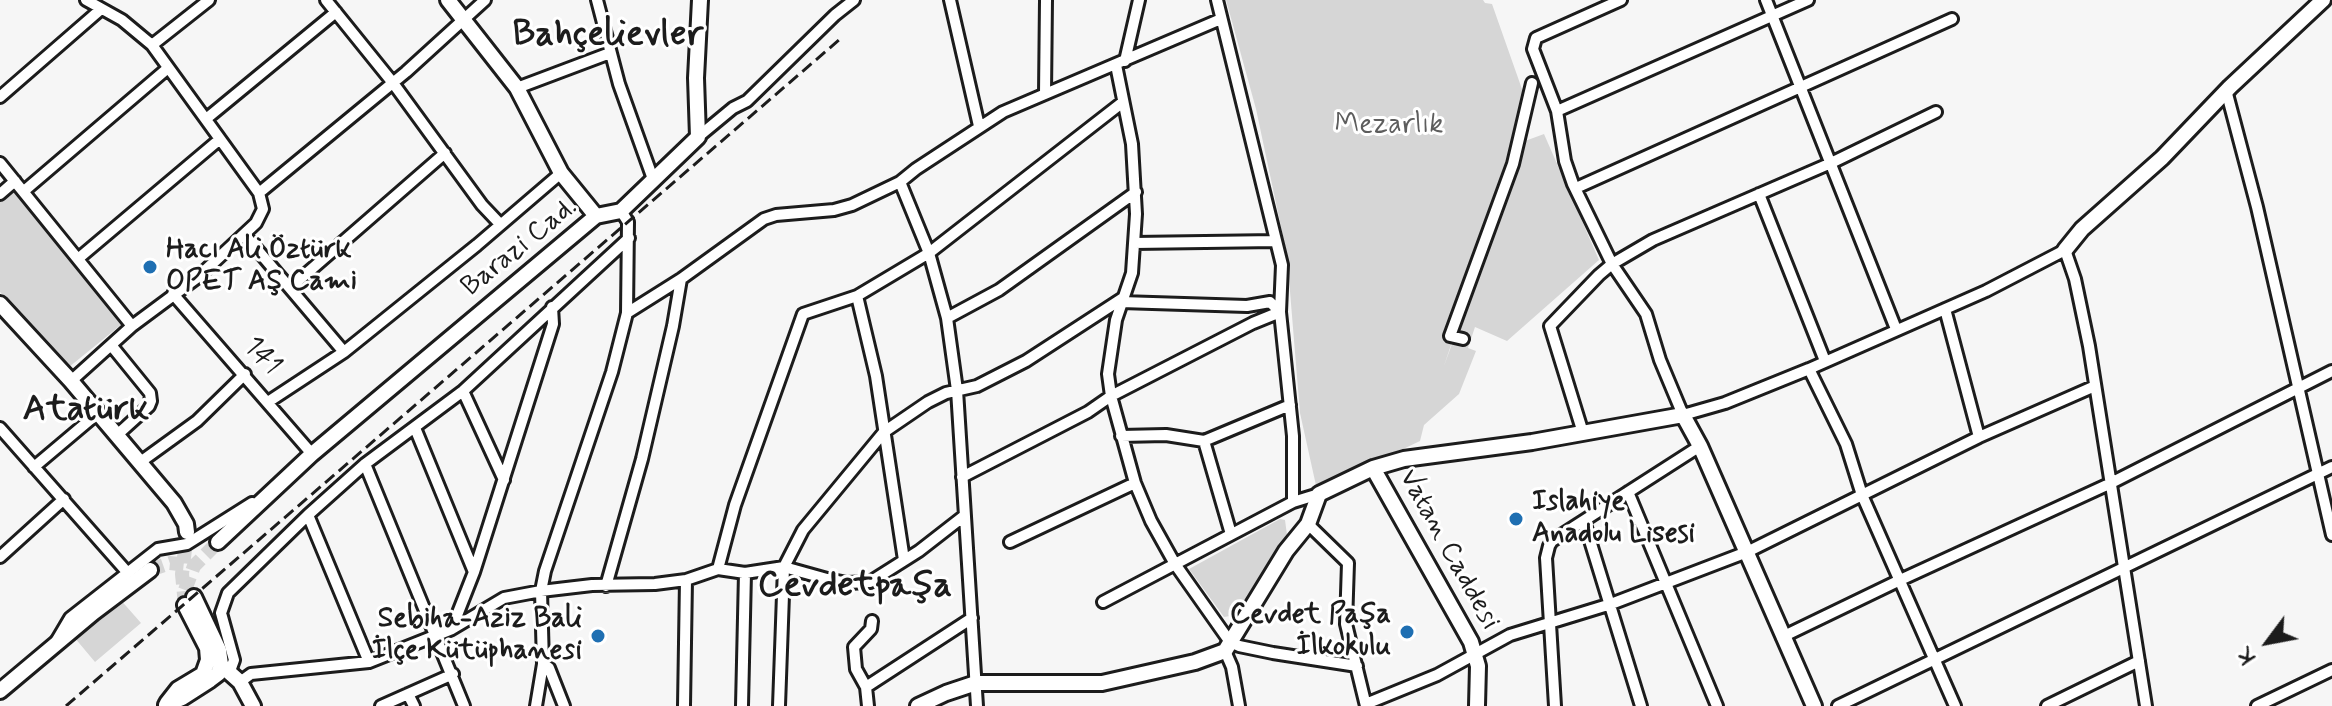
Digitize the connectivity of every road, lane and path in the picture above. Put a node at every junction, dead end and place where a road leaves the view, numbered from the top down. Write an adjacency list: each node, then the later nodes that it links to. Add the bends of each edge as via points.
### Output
1 (86, 0): 17 (street)
2 (209, 0): 23 (street)
3 (326, 0): 18 (street)
4 (448, 0): 20 (street)
5 (485, 0): 20 (street)
6 (597, 0): 24 (street)
7 (700, 0): 39 (street)
8 (854, 0): 39 (street, via 747,101)
9 (950, 0): 38 (street)
10 (1046, 0): 32 (street)
11 (1139, 0): 25 (street)
12 (1217, 0): 21 (street)
13 (1621, 0): 35 (street, via 1533,42)
14 (1766, 0): 19 (street)
15 (1808, 0): 19 (street)
16 (2323, 0): 31 (street)
17 (100, 10): 23 (street); 33 (street)
18 (336, 12): 27 (street); 37 (street)
19 (1772, 16): 30 (street); 35 (street)
20 (463, 19): 27 (street); 29 (street)
21 (1221, 19): 25 (street); 59 (street)
22 (1952, 19): 30 (street)
23 (152, 45): 26 (street)
24 (610, 53): 29 (street); 45 (street)
25 (1121, 63): 32 (street); 34 (street)
26 (168, 68): 37 (street); 49 (street)
27 (393, 83): 41 (street); 51 (street)
28 (1532, 83): 78 (street, via 1513,164 1450,336)
29 (517, 88): 44 (street)
30 (1801, 89): 43 (street); 48 (street)
31 (2226, 90): 61 (street); 87 (street)
32 (1045, 94): 38 (street)
33 (0, 97)
34 (1123, 102): 50 (street); 62 (street)
35 (1557, 111): 48 (street, via 1565,161)
36 (1936, 112): 43 (street)
37 (206, 119): 40 (street)
38 (979, 126): 47 (street)
39 (698, 137): 45 (street, Barazi Cad.)
40 (220, 139): 51 (street); 63 (street)
41 (445, 153): 56 (street); 66 (street)
42 (0, 163): 46 (street)
43 (1831, 163): 53 (street); 77 (street)
44 (561, 173): 55 (street); 56 (street)
45 (653, 179): 54 (street, Barazi Cad.)
46 (15, 181): 49 (street); 52 (street)
47 (900, 182): 62 (street); 65 (street, via 843,208 764,219)
48 (1576, 188): 64 (street)
49 (24, 191): 63 (street)
50 (1136, 192): 60 (street); 75 (street, via 999,290)
51 (259, 193): 57 (street, via 263,209)
52 (0, 194)
53 (1759, 194): 64 (street, via 1653,240); 81 (street)
54 (621, 211): 55 (street, Barazi Cad.); 58 (street)
55 (596, 216): 105 (street, Barazi Cad.)
56 (500, 224): 80 (street)
57 (244, 234): 66 (street); 67 (street)
58 (629, 238): 70 (street); 74 (street)
59 (1276, 241): 60 (street); 72 (street, via 1282,265)
60 (1134, 243): 69 (street)
61 (2065, 250): 71 (street); 86 (street)
62 (929, 253): 68 (street); 75 (street)
63 (79, 258): 76 (street)
64 (1612, 264): 94 (street, via 1646,314); 98 (street, via 1550,326)
65 (681, 279): 74 (street); 145 (street, via 642,459)
66 (291, 287): 80 (street)
67 (173, 294): 76 (street); 84 (street, 141)
68 (857, 296): 97 (street); 136 (street, via 807,311 799,319)
69 (1123, 299): 72 (street, via 1247,306 1270,302); 88 (street, via 1026,361 977,386); 90 (street, via 1112,339)
70 (552, 307): 89 (street); 113 (street, via 553,324)
71 (1945, 309): 77 (street); 101 (street)
72 (1280, 312): 90 (street); 92 (street)
73 (3, 313): 85 (street)
74 (627, 313): 146 (street)
75 (947, 318): 88 (street)
76 (132, 326): 79 (street)
77 (1896, 329): 81 (street)
78 (1463, 339)
79 (111, 345): 85 (street); 99 (street, via 151,401)
80 (344, 352): 91 (street)
81 (1825, 361): 82 (street)
82 (1809, 369): 94 (street); 119 (street, via 1846,444)
83 (2332, 371): 87 (street)
84 (245, 374): 91 (street, 141); 106 (street, via 197,421)
85 (71, 381): 93 (street)
86 (2095, 386): 101 (street); 115 (street)
87 (2298, 387): 111 (street); 115 (street)
88 (957, 390): 97 (street, via 928,402); 112 (street)
89 (463, 391): 96 (street); 113 (street)
90 (1111, 396): 100 (street); 112 (street)
91 (268, 402): 105 (street, 141)
92 (1290, 405): 102 (street); 121 (street)
93 (98, 413): 99 (street); 108 (street)
94 (1683, 415): 98 (street); 104 (street)
95 (0, 428): 103 (street)
96 (415, 428): 107 (street); 140 (street)
97 (884, 432): 133 (street); 135 (street, via 803,530)
98 (1583, 433): 110 (street)
99 (117, 435): 106 (street)
100 (1121, 436): 102 (street); 114 (street)
101 (1979, 437): 119 (street)
102 (1204, 441): 127 (street)
103 (4, 442): 108 (street)
104 (1700, 446): 116 (street); 131 (street)
105 (312, 454): 117 (street, Barazi Cad.)
106 (139, 463): 126 (street, via 174,503)
107 (365, 464): 122 (street); 153 (street)
108 (34, 467): 120 (street)
109 (2332, 467): 111 (street)
110 (1373, 468): 118 (street); 157 (street, Vatan Caddesi)
111 (2318, 474): 128 (street); 137 (street)
112 (962, 477): 123 (street)
113 (504, 481): 140 (street)
114 (1135, 483): 129 (street); 134 (street)
115 (2109, 484): 137 (street); 143 (street)
116 (1628, 492): 124 (street); 144 (street)
117 (272, 494): 130 (street, Barazi Cad., via 260,513); 139 (street, via 202,537 158,549)
118 (1319, 494): 121 (street); 125 (street)
119 (1862, 495): 131 (street); 143 (street)
120 (64, 499): 132 (street); 139 (street)
121 (1293, 502): 127 (street)
122 (308, 515): 160 (street); 164 (street, via 228,593 221,613 234,660)
123 (964, 516): 133 (street); 149 (street)
124 (1584, 521): 148 (street); 151 (street, via 1549,546)
125 (1308, 524): 156 (street); 162 (street, via 1348,563 1346,624)
126 (187, 532)
127 (1231, 534): 134 (street)
128 (2332, 535)
129 (1010, 542)
130 (220, 545)
131 (1747, 552): 144 (street); 154 (street)
132 (0, 557)
133 (904, 560): 135 (street, via 870,582 859,583)
134 (1175, 564): 147 (street); 156 (street)
135 (784, 567): 141 (street); 181 (street)
136 (718, 569): 141 (street); 142 (street)
137 (2124, 569): 158 (street); 159 (street)
138 (150, 570): 155 (street)
139 (127, 572): 155 (street, via 70,618)
140 (474, 572): 152 (street)
141 (745, 573): 180 (street)
142 (686, 580): 145 (street); 179 (street)
143 (1898, 581): 154 (street); 158 (street)
144 (1665, 582): 148 (street); 189 (street)
145 (606, 586): 146 (street)
146 (541, 591): 152 (street, via 504,598); 161 (street)
147 (1103, 602)
148 (1611, 604): 151 (street); 188 (street)
149 (972, 618): 166 (street); 167 (street)
150 (872, 621): 167 (street, via 854,647 856,669)
151 (1549, 621): 157 (street); 187 (street)
152 (452, 629): 153 (street)
153 (436, 635): 160 (street); 165 (street)
154 (1782, 637): 190 (street)
155 (54, 645): 168 (street)
156 (1228, 646): 162 (street); 166 (street, via 1195,662 1102,683); 185 (street)
157 (1475, 654): 172 (street); 186 (street, Vatan Caddesi)
158 (1934, 659): 191 (street); 192 (street)
159 (2139, 661): 193 (street); 194 (street)
160 (369, 662): 164 (street)
161 (543, 664): 177 (street); 178 (street)
162 (1357, 666): 172 (street)
163 (2332, 670): 170 (street)
164 (230, 673): 171 (street, via 218,674); 171 (street, via 190,601 208,660 203,674 178,689); 173 (street)
165 (453, 674): 169 (street); 176 (street)
166 (976, 683): 183 (street); 184 (street)
167 (866, 687): 182 (street)
168 (0, 691)
169 (408, 694): 174 (street); 175 (street)
170 (2273, 702): 195 (street)
171 (165, 705)
172 (1366, 705)
173 (253, 706)
174 (381, 706)
175 (414, 706)
176 (464, 706)
177 (536, 706)
178 (564, 706)
179 (684, 706)
180 (742, 706)
181 (779, 706)
182 (868, 706)
183 (918, 706)
184 (977, 706)
185 (1239, 706)
186 (1477, 706)
187 (1555, 706)
188 (1641, 706)
189 (1717, 706)
190 (1814, 706)
191 (1838, 706)
192 (1955, 706)
193 (2047, 706)
194 (2146, 706)
195 (2257, 706)

